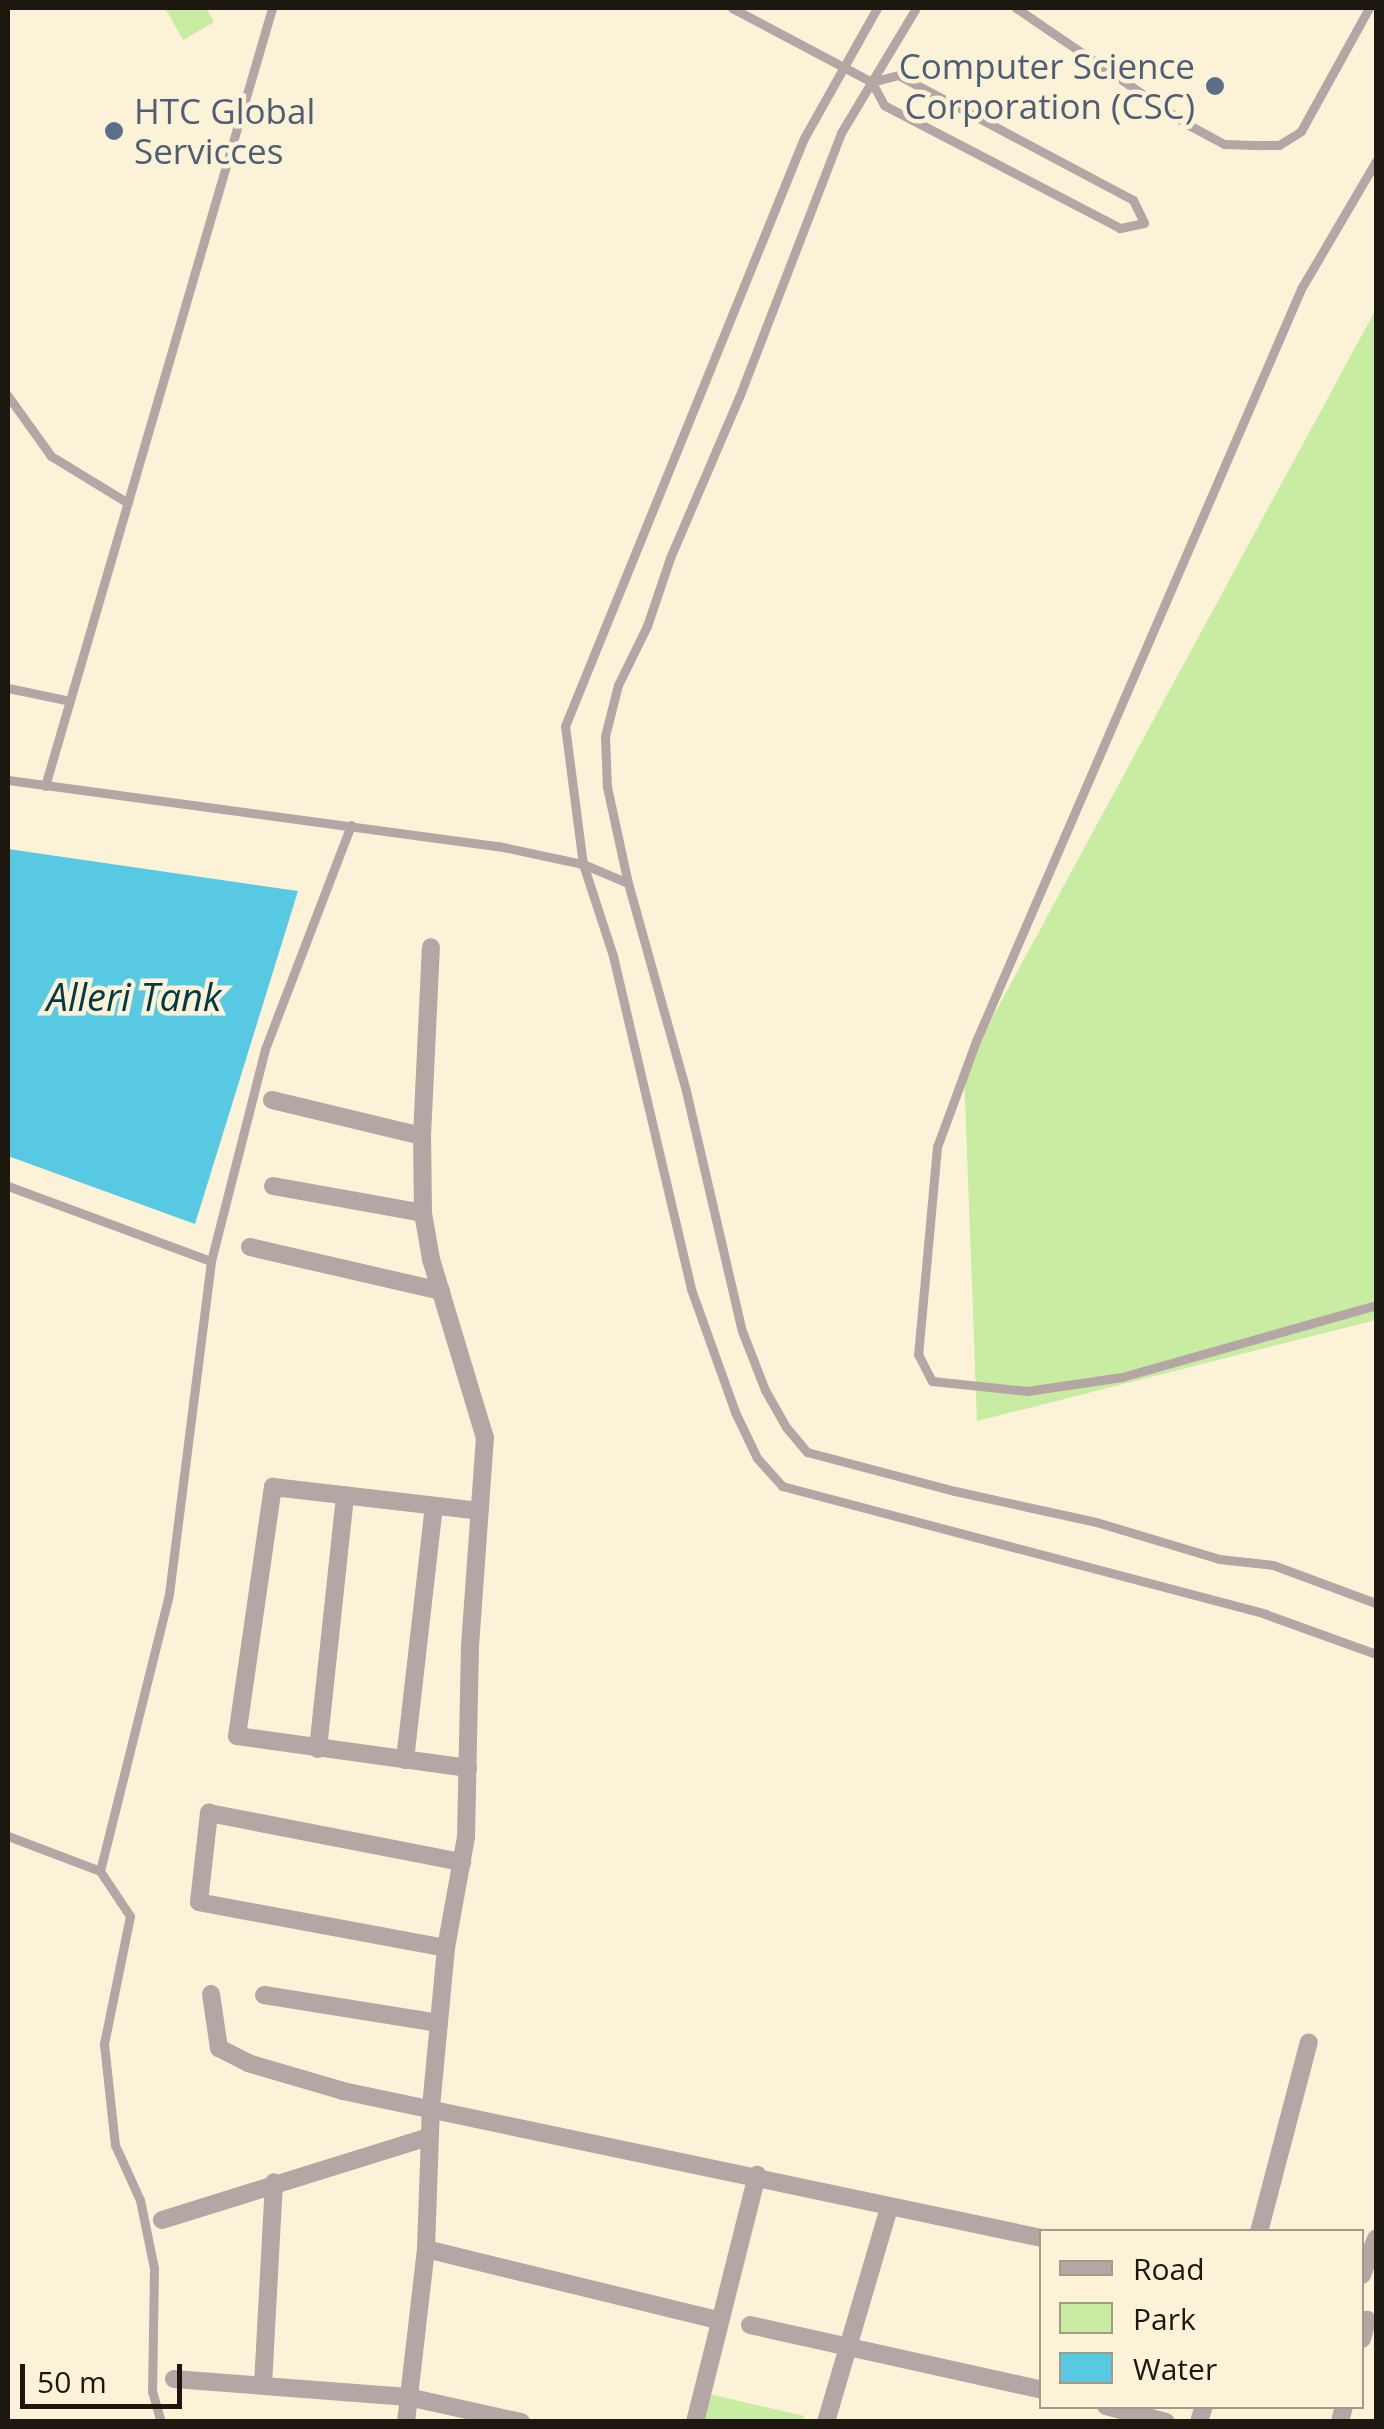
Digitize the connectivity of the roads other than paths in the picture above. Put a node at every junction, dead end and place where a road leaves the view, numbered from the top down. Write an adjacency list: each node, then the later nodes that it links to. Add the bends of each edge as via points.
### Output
1 (272, 8): 11 (lane)
2 (732, 8): 7 (lane)
3 (877, 8): 7 (lane)
4 (916, 8): 8 (lane)
5 (1016, 8): 6 (lane, via 1186,123 1224,144 1260,145 1280,145 1302,132)
6 (1369, 8)
7 (842, 64): 8 (lane); 17 (lane, via 804,138 565,726)
8 (872, 82): 8 (lane, via 898,75 1133,200 1144,222 1120,228 884,105); 18 (lane, via 842,133 647,626 618,684 605,736 607,786)
9 (1376, 161): 28 (lane, via 1302,289 976,1041 937,1146 918,1354 932,1381 1027,1391 1122,1377)
10 (8, 396): 11 (lane, via 51,456)
11 (128, 503): 13 (lane)
12 (8, 688): 13 (lane)
13 (70, 701): 15 (lane)
14 (8, 780): 15 (lane)
15 (45, 786): 16 (lane)
16 (352, 825): 17 (lane); 26 (lane, via 265,1049)
17 (583, 864): 18 (lane); 33 (lane, via 613,956 670,1208 712,1357 758,1458 782,1486 1265,1614)
18 (628, 883): 32 (lane, via 686,1090 742,1331 765,1390 807,1452 1219,1559 1274,1565)
19 (431, 948): 21 (street)
20 (272, 1100): 21 (street)
21 (422, 1136): 24 (street)
22 (8, 1186): 26 (lane)
23 (274, 1186): 24 (street)
24 (423, 1214): 27 (street)
25 (250, 1248): 27 (street)
26 (211, 1261): 39 (lane, via 169,1594)
27 (441, 1291): 31 (street, via 486,1438)
28 (1376, 1306)
29 (345, 1496): 30 (street); 34 (street); 34 (street, via 274,1487 237,1736)
30 (434, 1506): 31 (street); 35 (street)
31 (480, 1512): 36 (street)
32 (1376, 1603)
33 (1376, 1654)
34 (318, 1749): 35 (street)
35 (404, 1760): 36 (street)
36 (468, 1768): 38 (street)
37 (8, 1836): 39 (lane)
38 (462, 1862): 40 (street); 40 (street, via 208,1813 199,1902)
39 (100, 1871): 64 (lane, via 130,1916 104,2044 115,2145 140,2200 154,2268 152,2391)
40 (446, 1948): 43 (street)
41 (211, 1994): 45 (street, via 219,2048 248,2063 342,2091)
42 (264, 1996): 43 (street)
43 (439, 2023): 45 (street)
44 (1309, 2042): 51 (street)
45 (431, 2107): 46 (street); 47 (street)
46 (430, 2137): 48 (street); 54 (street)
47 (757, 2175): 49 (street); 56 (street)
48 (274, 2182): 50 (street); 60 (street)
49 (889, 2208): 52 (street); 58 (street)
50 (162, 2220)
51 (1260, 2229)
52 (1039, 2237)
53 (1376, 2240): 55 (street)
54 (426, 2249): 56 (street); 62 (street)
55 (1364, 2269)
56 (718, 2320): 67 (street)
57 (750, 2325): 58 (street)
58 (847, 2348): 61 (street); 68 (street)
59 (174, 2379): 60 (street)
60 (263, 2385): 62 (street)
61 (1039, 2389)
62 (408, 2398): 65 (street); 66 (street)
63 (1117, 2409): 69 (street)
64 (161, 2422)
65 (406, 2422)
66 (521, 2422)
67 (694, 2422)
68 (826, 2422)
69 (1166, 2422)

